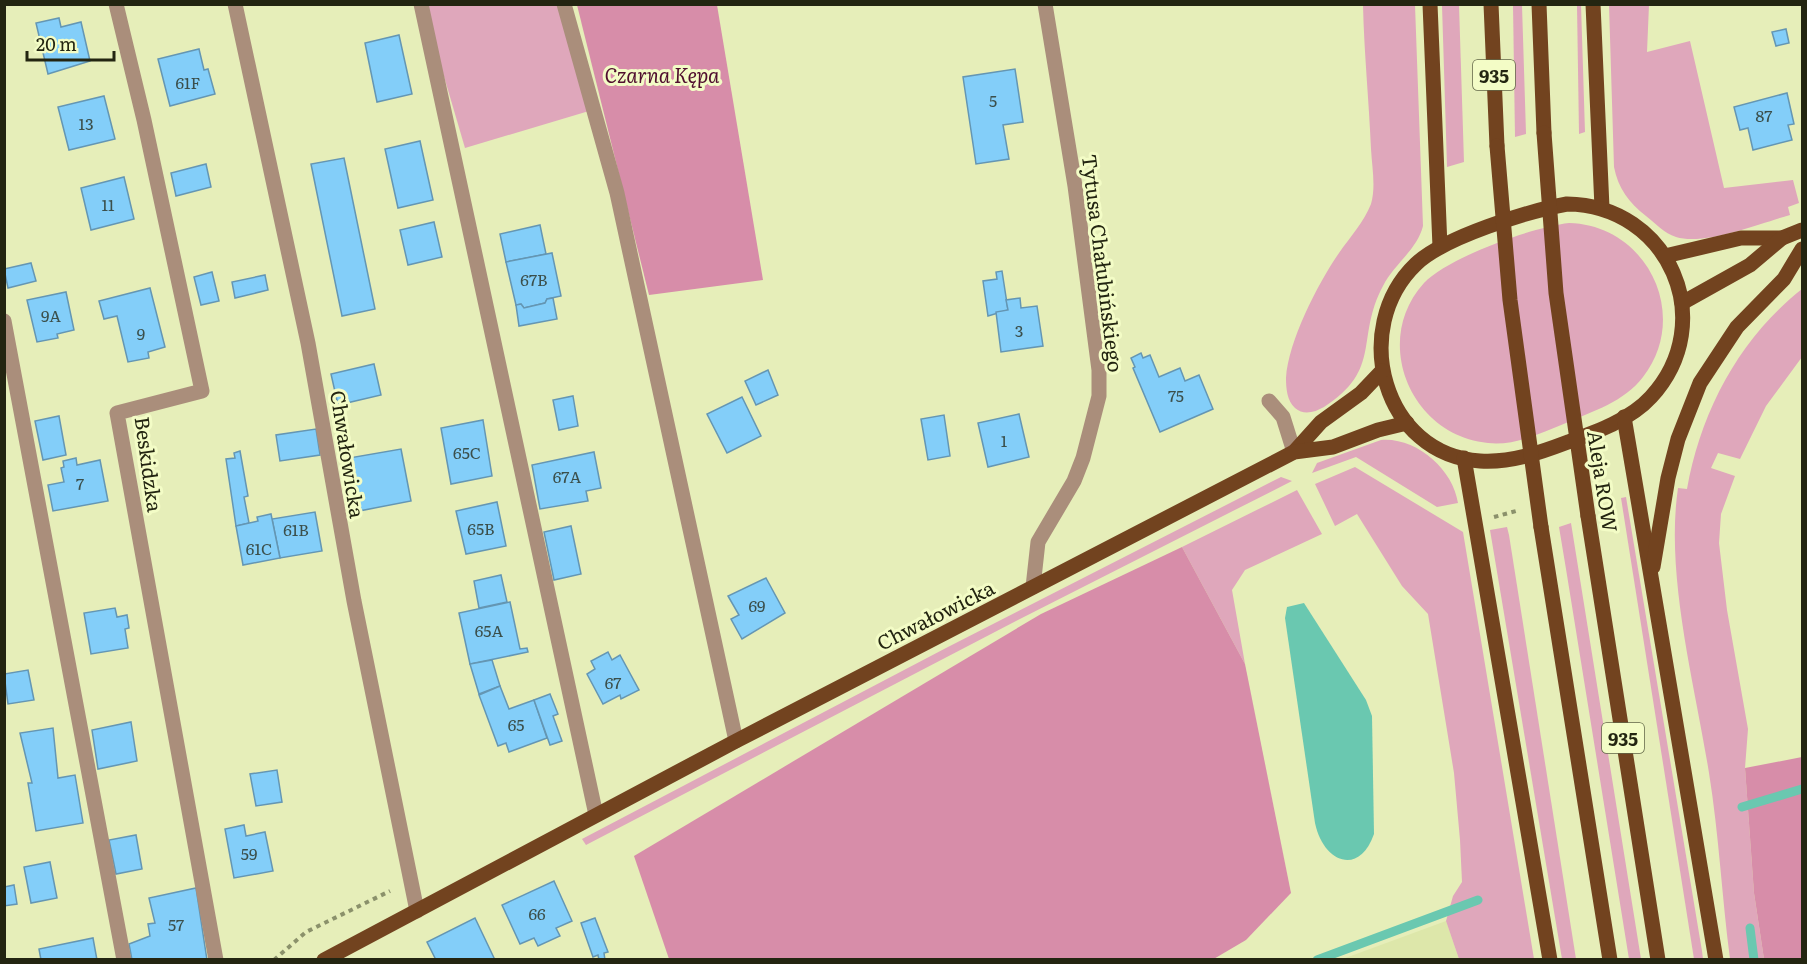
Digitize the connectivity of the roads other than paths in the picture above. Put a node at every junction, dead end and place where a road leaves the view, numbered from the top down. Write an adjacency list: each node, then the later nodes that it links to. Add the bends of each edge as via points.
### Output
1 (116, 4): 30 (street, Beskidzka, via 202,391 117,413)
2 (235, 4): 28 (street, Chwałowicka, via 308,343 337,516)
3 (421, 4): 27 (street)
4 (564, 4): 26 (street, via 617,193)
5 (1046, 4): 25 (street, Tytusa Chałubińskiego, via 1097,343 1099,387 1093,424 1077,473 1038,542)
6 (1430, 4): 13 (main road)
7 (1491, 4): 33 (main road, 935, bridge, via 1497,146 1510,300 1541,527)
8 (1539, 4): 34 (main road, Aleja ROW / 935, bridge, via 1556,293)
9 (1593, 4): 10 (main road)
10 (1602, 208): 13 (main road, via 1567,204 1542,208); 15 (main road, via 1636,227)
11 (1803, 230): 12 (main road)
12 (1782, 238): 15 (main road, via 1741,238); 16 (main road, via 1750,265)
13 (1440, 247): 18 (main road, via 1406,275 1389,304 1381,338)
14 (1803, 249): 24 (main road, via 1784,279 1737,327 1700,383 1668,478)
15 (1665, 256): 16 (main road, via 1676,276)
16 (1682, 303): 20 (main road, via 1681,334 1674,361 1650,398)
17 (4, 321): 29 (street)
18 (1382, 370): 21 (main road, via 1392,400); 22 (main road, Chwałowicka, via 1361,393 1321,422)
19 (1269, 401): 22 (street, via 1284,417)
20 (1624, 417): 23 (main road, via 1578,439 1517,458); 24 (main road)
21 (1407, 423): 22 (main road, Chwałowicka, via 1333,447); 23 (main road, via 1438,448)
22 (1294, 452): 25 (main road, Chwałowicka)
23 (1464, 458): 32 (main road)
24 (1651, 579): 35 (main road)
25 (1032, 587): 26 (main road, Chwałowicka)
26 (736, 741): 27 (main road, Chwałowicka)
27 (596, 815): 28 (main road, Chwałowicka)
28 (417, 911): 31 (main road, Chwałowicka)
29 (124, 960)
30 (216, 960)
31 (324, 960)
32 (1550, 960)
33 (1610, 960)
34 (1658, 960)
35 (1716, 960)

